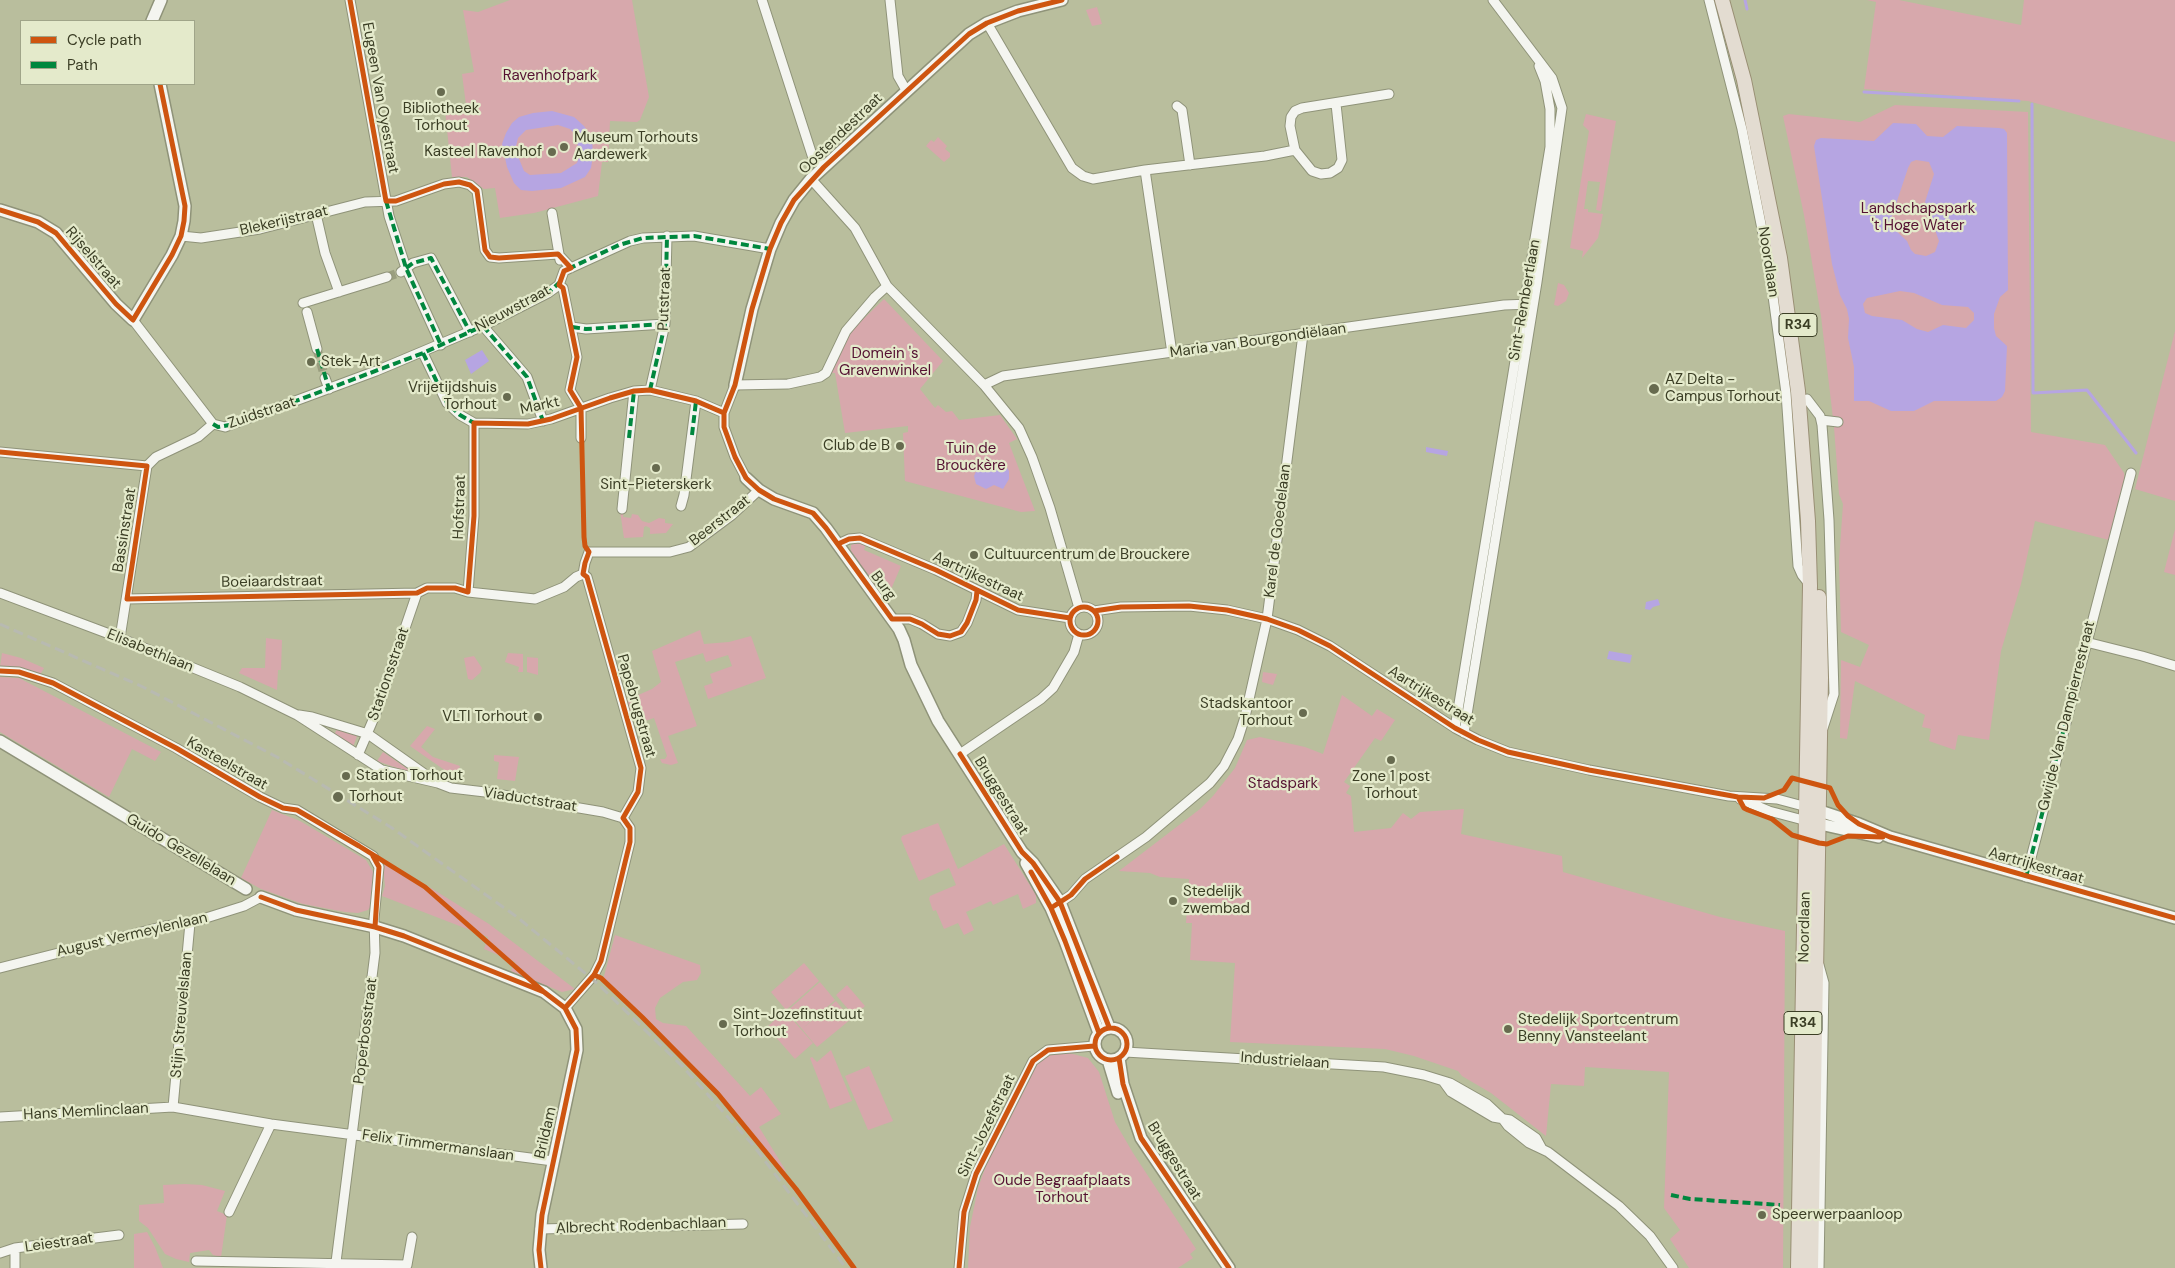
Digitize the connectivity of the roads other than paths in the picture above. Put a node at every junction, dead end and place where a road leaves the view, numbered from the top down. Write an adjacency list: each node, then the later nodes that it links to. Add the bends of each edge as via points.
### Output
1 (161, 0): 13 (street)
2 (350, 0): 29 (street, Eugeen Van Oyestraat)
3 (762, 0): 25 (street, via 812,155)
4 (890, 0): 17 (street, via 898,76)
5 (1024, 0): 12 (street)
6 (1062, 0): 12 (street, Oostendestraat)
7 (1073, 0): 12 (street, Oostendestraat)
8 (1493, 0): 15 (street, Sint-Rembertlaan)
9 (1709, 0): 84 (street, Noordlaan, via 1742,129 1768,259 1788,412 1798,566)
10 (1722, 0): 84 (main road, Noordlaan / R34, via 1759,147 1784,279 1803,443)
11 (1730, 0): 60 (main road, Noordlaan / R34, via 1775,186)
12 (1018, 11): 14 (street, Oostendestraat)
13 (152, 20)
14 (987, 23): 17 (street, Oostendestraat); 26 (street, via 1072,168 1093,179)
15 (1536, 59): 21 (street, Sint-Rembertlaan, via 1552,78); 22 (street, Sint-Rembertlaan)
16 (160, 85): 33 (street, via 185,206)
17 (906, 90): 25 (street, Oostendestraat)
18 (1389, 94): 19 (street)
19 (1336, 104): 23 (street, via 1295,111 1290,126); 23 (street, via 1342,160 1338,168 1330,173 1312,171)
20 (1177, 106): 24 (street, via 1182,110)
21 (1562, 108): 22 (street); 27 (street, Sint-Rembertlaan)
22 (1550, 109): 27 (street, Sint-Rembertlaan)
23 (1295, 150): 24 (street)
24 (1190, 165): 26 (street)
25 (824, 167): 28 (street, Oostendestraat)
26 (1145, 170): 53 (street)
27 (1550, 170): 43 (street, Sint-Rembertlaan)
28 (811, 179): 35 (street, Oostendestraat, via 794,200); 41 (street, via 855,228)
29 (386, 201): 32 (street, Blekerijstraat, via 365,202); 36 (street, Blekerijstraat, via 396,201 444,184 470,184 477,191 485,250 490,257); 38 (street, Eugeen Van Oyestraat)
30 (0, 210): 44 (street, Rijselstraat, via 38,222 56,233)
31 (552, 213): 36 (street)
32 (316, 214): 33 (street, Blekerijstraat, via 240,233 201,238); 42 (street)
33 (181, 236): 44 (street)
34 (667, 236): 35 (street, via 694,236); 37 (street, via 630,241); 45 (street, Putstraat)
35 (770, 249): 55 (street, Oostendestraat)
36 (558, 254): 37 (street)
37 (568, 269): 40 (street, Nieuwstraat)
38 (403, 270): 48 (street, via 431,258); 50 (street, Eugeen Van Oyestraat)
39 (387, 277): 42 (street)
40 (559, 285): 46 (street, Nieuwstraat); 47 (street)
41 (887, 286): 55 (street, via 846,331 826,374 820,378 788,384); 56 (street)
42 (339, 292): 51 (street, via 305,307)
43 (1529, 303): 49 (street, Maria van Bourgondiëlaan); 69 (street, Sint-Rembertlaan); 70 (street, Sint-Rembertlaan)
44 (133, 320): 68 (street, Rijselstraat)
45 (665, 324): 47 (street); 58 (street, Putstraat)
46 (483, 326): 48 (street, Nieuwstraat); 65 (street, Markt, via 527,377)
47 (572, 327): 62 (street, via 577,357 570,390)
48 (470, 332): 50 (street, Nieuwstraat)
49 (1303, 334): 53 (street, Maria van Bourgondiëlaan); 94 (street, Karel de Goedelaan)
50 (441, 344): 52 (street, Nieuwstraat)
51 (317, 349)
52 (423, 353): 57 (street, Zuidstraat); 67 (street, via 447,403)
53 (1172, 353): 56 (street, Maria van Bourgondiëlaan, via 1003,376)
54 (325, 378): 57 (street)
55 (735, 385): 63 (street, Oostendestraat)
56 (984, 385): 90 (street, via 1019,428 1032,457)
57 (329, 389): 68 (street, Zuidstraat, via 235,424 218,427)
58 (650, 390): 59 (street); 61 (street)
59 (634, 391): 62 (street); 78 (street)
60 (1807, 399): 64 (street, Noordlaan); 106 (main road, Noordlaan / R34, via 1817,537)
61 (696, 401): 63 (street); 77 (street)
62 (581, 408): 65 (street, Markt); 71 (street, Markt)
63 (724, 413): 75 (street, Burg, via 724,427)
64 (1821, 420): 66 (street); 106 (street, Noordlaan, via 1829,520 1834,688)
65 (543, 421): 67 (street, Markt, via 528,424)
66 (1838, 422)
67 (474, 423): 87 (street, Hofstraat, via 474,516)
68 (212, 424): 73 (street, Zuidstraat, via 198,436 156,457)
69 (1502, 432): 70 (street); 80 (street, Sint-Rembertlaan)
70 (1512, 433): 81 (street, Sint-Rembertlaan)
71 (581, 438)
72 (0, 452): 73 (street)
73 (148, 466): 89 (street, Bassinstraat)
74 (2131, 473): 99 (street, Gwijde Van Dampierrestraat)
75 (746, 478): 76 (street, Burg)
76 (759, 490): 79 (street, Burg, via 812,513); 83 (street, Beerstraat, via 689,547 680,550 590,552)
77 (681, 506)
78 (622, 509)
79 (838, 544): 82 (street, Burg, via 860,538); 93 (street, Burg)
80 (1484, 544): 81 (street); 95 (street, Sint-Rembertlaan)
81 (1495, 545): 96 (street, Sint-Rembertlaan)
82 (906, 558): 85 (street, Aartrijkestraat)
83 (583, 574): 87 (street, Boeiaardstraat, via 564,587 535,599); 113 (street, Papebrugstraat, via 587,577 641,768 638,792)
84 (1810, 586): 112 (main road, Noordlaan / R34)
85 (977, 591): 92 (street, Aartrijkestraat, via 1018,610); 93 (street, Burg, via 967,623 961,632 950,636 938,634 910,619)
86 (417, 592): 87 (street, Boeiaardstraat, via 426,588 455,588); 89 (street, Boeiaardstraat); 105 (street, Stationsstraat)
87 (468, 592)
88 (0, 594): 98 (street, Elisabethlaan)
89 (128, 598): 98 (street, Bassinstraat)
90 (1079, 608): 91 (street); 92 (street)
91 (1094, 611): 94 (street, Aartrijkestraat, via 1121,607 1189,606); 97 (street, via 1098,620 1095,628 1087,634)
92 (1070, 618): 97 (street, via 1072,628)
93 (892, 619): 108 (street, Bruggestraat, via 938,721)
94 (1267, 619): 103 (street, Aartrijkestraat, via 1330,646); 117 (street, Karel de Goedelaan, via 1245,717 1224,766 1178,811 1085,879 1071,895)
95 (1472, 621): 96 (street); 103 (street, Sint-Rembertlaan)
96 (1483, 623): 104 (street, Sint-Rembertlaan)
97 (1079, 634): 108 (street, via 1079,641 1053,688 1042,699)
98 (120, 638): 102 (street, Elisabethlaan, via 240,687)
99 (2086, 642): 100 (street); 114 (street, Gwijde Van Dampierrestraat)
100 (2175, 666)
101 (0, 671): 120 (street, Kasteelstraat, via 19,672 52,683 176,748 260,797 283,808 297,810 359,846 373,856 378,867)
102 (296, 715): 105 (street, Elisabethlaan); 109 (street, Elisabethlaan)
103 (1455, 728): 104 (street, Aartrijkestraat)
104 (1464, 733): 111 (street, Aartrijkestraat, via 1508,752)
105 (368, 734): 109 (street, Stationsstraat); 110 (street, Viaductstraat)
106 (1820, 738): 112 (main road, Noordlaan / R34)
107 (0, 741): 115 (street, Guido Gezellelaan)
108 (960, 754): 117 (street, Bruggestraat, via 1022,852 1033,863)
109 (358, 755): 110 (street, Viaductstraat, via 382,770)
110 (438, 783): 113 (street, Viaductstraat)
111 (1738, 797): 112 (street, Aartrijkestraat, via 1769,811); 112 (street, Aartrijkestraat, via 1777,799)
112 (1813, 816): 114 (street, Aartrijkestraat, via 1859,824 1890,837); 121 (main road, Noordlaan / R34); 148 (main road, Noordlaan / R34)
113 (623, 818): 123 (street, via 630,828 630,842 601,961 594,975)
114 (2026, 877): 118 (street, Aartrijkestraat)
115 (246, 889): 116 (street, Guido Gezellelaan)
116 (262, 897): 119 (street, August Vermeylenlaan); 120 (street, Guido Gezellelaan, via 296,910)
117 (1056, 905): 124 (street, Bruggestraat)
118 (2175, 918)
119 (190, 923): 122 (street, August Vermeylenlaan, via 165,926); 127 (street, Stijn Streuvelslaan)
120 (375, 927): 123 (street, Guido Gezellelaan, via 544,992); 130 (street, Poperbosstraat, via 375,953)
121 (1816, 961): 149 (main road, Noordlaan / R34); 150 (street, Noordlaan, via 1824,983)
122 (0, 968)
123 (565, 1008): 131 (street, Brildam, via 576,1028 578,1050)
124 (1104, 1030): 125 (street); 126 (street, via 1114,1027 1124,1033 1128,1044)
125 (1094, 1046): 126 (street, via 1098,1054); 145 (street, Sint-Jozefstraat, via 1048,1050 1033,1061 976,1174 964,1212)
126 (1118, 1057): 146 (street, Bruggestraat, via 1123,1084 1141,1138); 147 (street, Industrielaan, via 1384,1067 1443,1081 1495,1110 1522,1137 1619,1206 1650,1236)
127 (173, 1107): 128 (street, Hans Memlinclaan); 129 (street)
128 (0, 1117)
129 (271, 1124): 130 (street); 132 (street)
130 (354, 1134): 131 (street, Felix Timmermanslaan); 140 (street, Poperbosstraat)
131 (553, 1162): 134 (street, Brildam)
132 (229, 1212)
133 (743, 1224): 134 (street, Albrecht Rodenbachlaan)
134 (540, 1229): 144 (street, Brildam, via 538,1250)
135 (119, 1234): 137 (street, Leiestraat)
136 (412, 1237): 142 (street)
137 (15, 1248): 138 (street, Leiestraat); 143 (street)
138 (0, 1253)
139 (196, 1261): 141 (street)
140 (336, 1262): 141 (street); 142 (street)
141 (213, 1264)
142 (407, 1267)
143 (15, 1268)
144 (541, 1268)
145 (959, 1268)
146 (1229, 1268)
147 (1673, 1268)
148 (1798, 1268)
149 (1811, 1268)
150 (1819, 1268)

